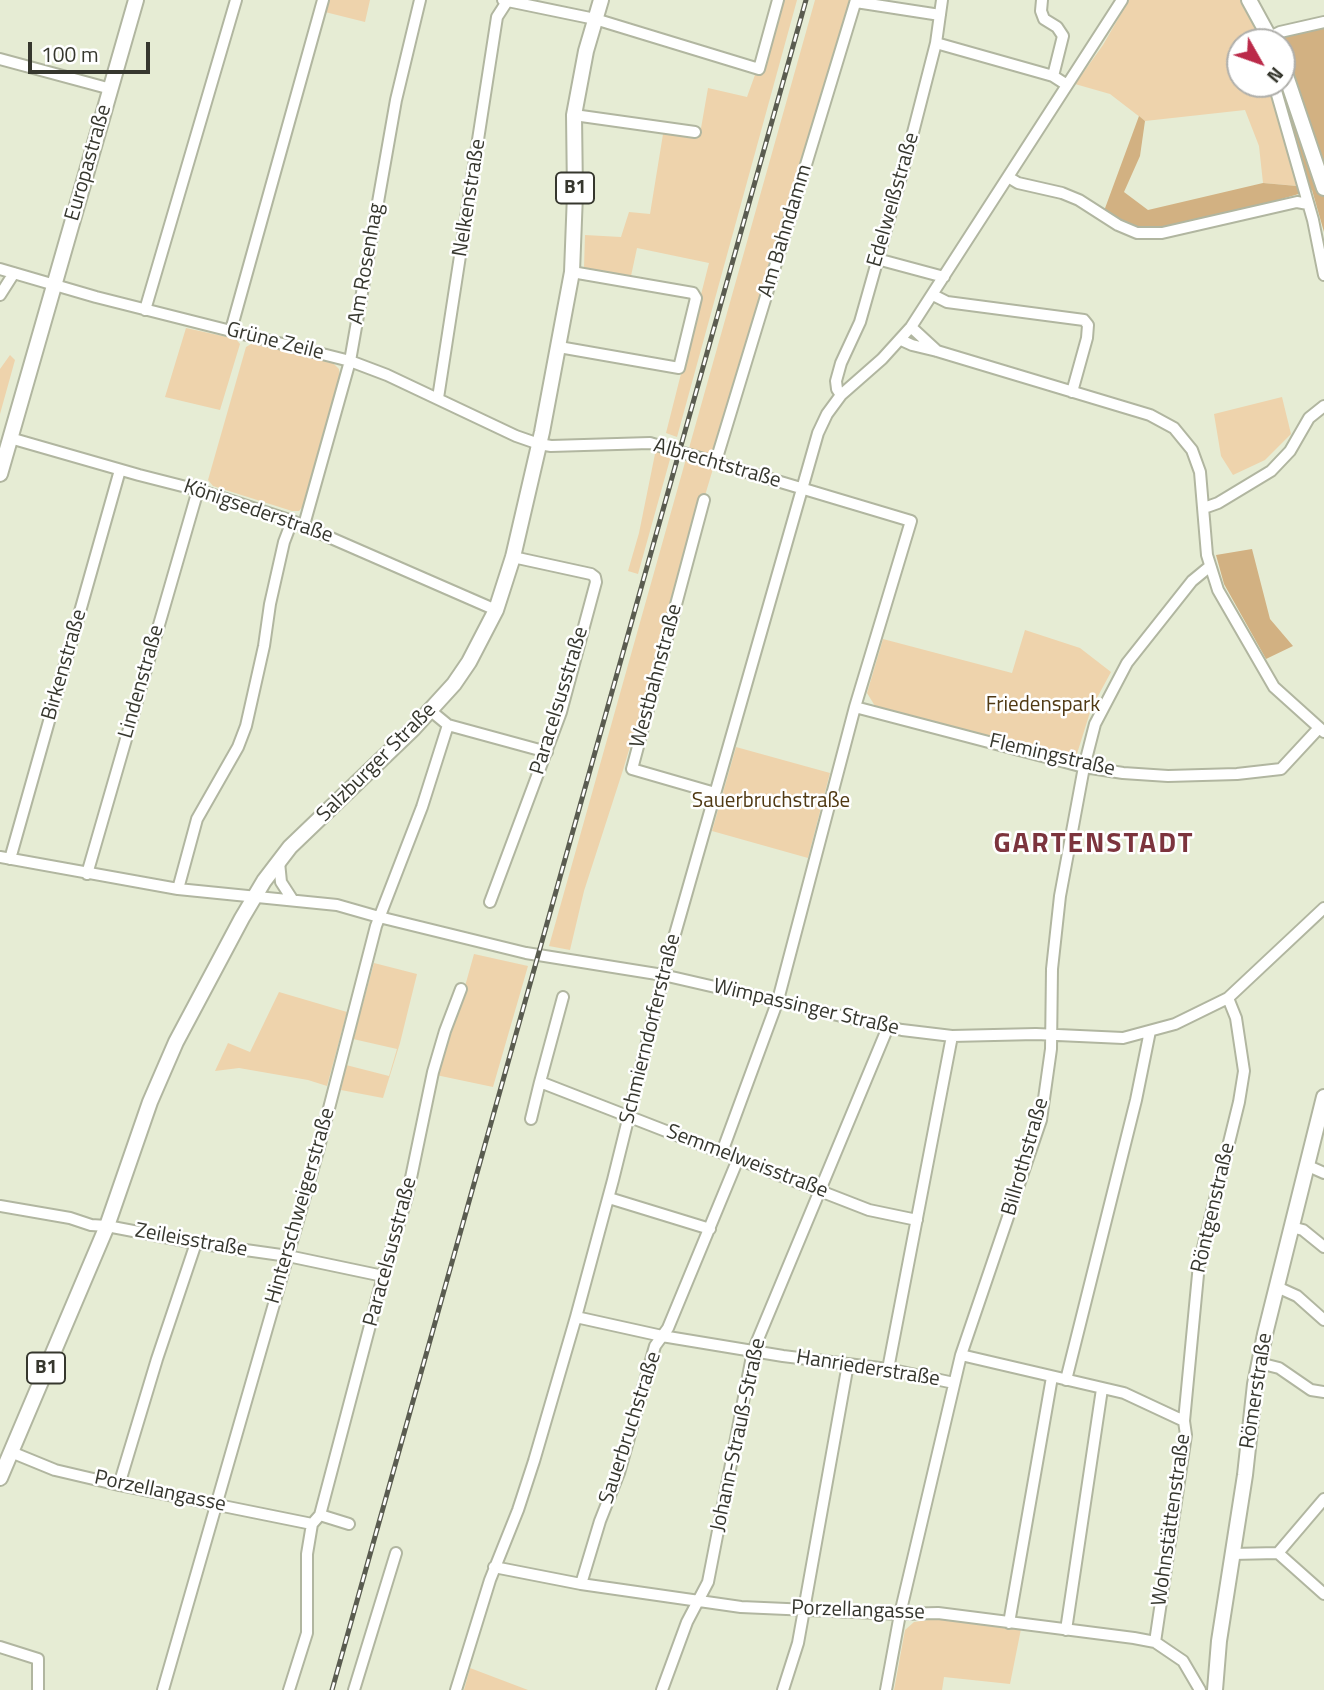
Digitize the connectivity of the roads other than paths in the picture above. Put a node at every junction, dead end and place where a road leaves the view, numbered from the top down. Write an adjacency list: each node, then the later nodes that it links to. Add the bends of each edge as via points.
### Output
1 (136, 0): 22 (main road, Europastraße)
2 (236, 0): 39 (street)
3 (323, 0): 41 (street)
4 (420, 0): 45 (street, Am Rosenhag, via 396,100)
5 (506, 0): 14 (street); 48 (street, Nelkenstraße, via 497,17)
6 (601, 0): 14 (main road, Salzburger Straße / B1)
7 (778, 0): 14 (street, via 759,69)
8 (942, 0): 13 (street, Edelweißstraße)
9 (1042, 0): 20 (street, via 1044,19 1063,36)
10 (1122, 0): 21 (street, Albrechtstraße)
11 (1249, 0): 16 (main road)
12 (856, 1): 13 (street); 52 (street, Am Bahndamm)
13 (940, 15): 18 (street, Edelweißstraße)
14 (595, 19): 25 (main road, Salzburger Straße / B1)
15 (1324, 22): 17 (street)
16 (1264, 28)
17 (1296, 28)
18 (936, 43): 20 (street); 30 (street, Edelweißstraße)
19 (0, 59): 22 (street)
20 (1053, 76): 21 (street)
21 (1067, 85): 27 (street, Albrechtstraße)
22 (111, 89): 36 (main road, Europastraße)
23 (1278, 98): 29 (street)
24 (1294, 98): 28 (main road)
25 (574, 115): 26 (street); 32 (main road, Salzburger Straße / B1)
26 (695, 132)
27 (1008, 177): 29 (street, via 1079,200 1137,233 1162,233 1297,202); 35 (street, Albrechtstraße)
28 (1324, 188)
29 (1308, 204): 34 (street)
30 (877, 259): 35 (street); 47 (street, Edelweißstraße, via 860,322 836,380)
31 (0, 269): 33 (street, Grüne Zeile)
32 (572, 272): 43 (main road, Salzburger Straße / B1); 43 (street, via 638,281 693,293 696,298 679,368)
33 (14, 273): 36 (street, Grüne Zeile); 37 (street)
34 (1324, 275)
35 (944, 277): 38 (street, Albrechtstraße)
36 (54, 285): 39 (street, Grüne Zeile); 50 (main road, Europastraße)
37 (0, 295)
38 (933, 295): 40 (street, Albrechtstraße); 46 (street, via 947,302 1084,320 1087,338)
39 (145, 310): 41 (street, Grüne Zeile)
40 (911, 327): 42 (street, Albrechtstraße); 44 (street)
41 (231, 330): 45 (street, Grüne Zeile)
42 (901, 340): 44 (street); 47 (street, Albrechtstraße)
43 (559, 346): 51 (main road, Salzburger Straße / B1)
44 (937, 351): 46 (street)
45 (350, 361): 48 (street, Grüne Zeile); 60 (street, Am Rosenhag)
46 (1072, 391): 58 (street, via 1150,415 1174,428 1198,465)
47 (841, 395): 55 (street, Albrechtstraße, via 818,433)
48 (438, 398): 51 (street, Grüne Zeile)
49 (1324, 406): 58 (street, via 1309,418 1290,451 1271,471)
50 (10, 438): 53 (street, Königsederstraße); 54 (main road, Europastraße)
51 (539, 444): 52 (street, Albrechtstraße, via 650,443); 61 (main road, Salzburger Straße / B1)
52 (716, 461): 55 (street, Albrechtstraße)
53 (120, 470): 56 (street, Königsederstraße); 71 (street, Birkenstraße)
54 (0, 474)
55 (802, 489): 64 (street, via 911,521); 70 (street, Schmierndorferstraße)
56 (198, 490): 59 (street, Königsederstraße); 73 (street, Lindenstraße)
57 (704, 500): 70 (street, Westbahnstraße, via 632,769)
58 (1204, 508): 62 (street)
59 (292, 521): 60 (street, Königsederstraße); 74 (street, via 272,592 246,726 197,819)
60 (304, 526): 63 (street, Königsederstraße)
61 (513, 557): 63 (main road, Salzburger Straße / B1); 68 (street, Paracelsusstraße, via 590,574 596,582)
62 (1209, 567): 67 (street, via 1274,687); 69 (street, Billrothstraße, via 1192,581 1123,668 1095,724)
63 (496, 610): 65 (main road, Salzburger Straße / B1, via 470,662)
64 (855, 707): 69 (street, Flemingstraße); 86 (street)
65 (430, 711): 66 (street); 72 (main road, Salzburger Straße / B1)
66 (448, 725): 68 (street); 81 (street, Hinterschweigerstraße)
67 (1321, 730): 69 (street, Flemingstraße, via 1289,763 1272,771 1168,776)
68 (547, 752): 78 (street, Paracelsusstraße)
69 (1084, 767): 89 (street, Billrothstraße, via 1055,933)
70 (715, 793): 82 (street, Schmierndorferstraße)
71 (5, 858): 73 (street, Wimpassinger Straße)
72 (279, 862): 76 (main road, Salzburger Straße / B1); 77 (street, via 281,882)
73 (87, 874): 74 (street, Wimpassinger Straße)
74 (178, 889): 75 (street, Wimpassinger Straße)
75 (227, 895): 76 (street, Wimpassinger Straße); 80 (street)
76 (254, 897): 77 (street, Wimpassinger Straße); 80 (main road, Salzburger Straße / B1)
77 (292, 900): 81 (street, Wimpassinger Straße, via 337,905)
78 (490, 902)
79 (1324, 908): 85 (street, Wimpassinger Straße)
80 (245, 914): 104 (main road, Salzburger Straße / B1, via 176,1042)
81 (379, 917): 82 (street, Wimpassinger Straße, via 526,953); 109 (street, Hinterschweigerstraße)
82 (663, 975): 86 (street, Wimpassinger Straße); 94 (street, Schmierndorferstraße)
83 (461, 989): 110 (street, Paracelsusstraße, via 433,1072 407,1197)
84 (563, 997): 91 (street)
85 (1228, 998): 88 (street, Wimpassinger Straße); 125 (street, Röntgenstraße, via 1236,1018 1244,1071 1199,1264)
86 (778, 1000): 87 (street, Wimpassinger Straße); 96 (street)
87 (888, 1027): 90 (street, Wimpassinger Straße); 100 (street, Johann-Strauß-Straße)
88 (1150, 1031): 89 (street, Wimpassinger Straße, via 1123,1038); 121 (street)
89 (1051, 1035): 90 (street, Wimpassinger Straße); 116 (street, Billrothstraße, via 1036,1138)
90 (952, 1036): 103 (street)
91 (540, 1082): 94 (street, Semmelweisstraße); 95 (street)
92 (1324, 1097): 93 (main road, Römerstraße)
93 (1322, 1113): 98 (main road, Römerstraße)
94 (629, 1116): 96 (street, Semmelweisstraße); 101 (street, Schmierndorferstraße)
95 (531, 1119)
96 (722, 1152): 97 (street, Semmelweisstraße)
97 (738, 1159): 100 (street, Semmelweisstraße); 106 (street, Sauerbruchstraße)
98 (1306, 1165): 99 (street); 105 (main road, Römerstraße)
99 (1324, 1173)
100 (820, 1191): 103 (street, Semmelweisstraße, via 869,1210); 115 (street, Johann-Strauß-Straße)
101 (609, 1198): 106 (street); 112 (street, Schmierndorferstraße)
102 (0, 1206): 104 (street, Zeileisstraße)
103 (917, 1220): 119 (street)
104 (107, 1226): 107 (street, Zeileisstraße); 126 (main road, Salzburger Straße / B1)
105 (1291, 1227): 108 (street, via 1303,1230); 111 (main road, Römerstraße)
106 (709, 1229): 114 (street, Sauerbruchstraße)
107 (196, 1243): 109 (street, Zeileisstraße); 128 (street)
108 (1324, 1247)
109 (288, 1256): 110 (street, Zeileisstraße); 130 (street, Hinterschweigerstraße)
110 (383, 1276): 131 (street, Paracelsusstraße)
111 (1277, 1287): 113 (street, via 1297,1296); 117 (main road, Römerstraße)
112 (576, 1317): 114 (street, Hanriederstraße); 136 (street, Schmierndorferstraße, via 518,1510)
113 (1324, 1320)
114 (662, 1336): 115 (street, Hanriederstraße); 137 (street, Sauerbruchstraße, via 655,1346)
115 (753, 1351): 118 (street, Hanriederstraße); 139 (street, Johann-Strauß-Straße, via 708,1582)
116 (961, 1354): 120 (street, Wohnstättenstraße); 122 (street, Billrothstraße)
117 (1259, 1363): 124 (street, via 1279,1368 1311,1390); 135 (main road, Römerstraße)
118 (848, 1364): 119 (street, Hanriederstraße); 140 (street)
119 (888, 1369): 122 (street, Hanriederstraße)
120 (1052, 1377): 121 (street, Wohnstättenstraße); 142 (street)
121 (1066, 1380): 123 (street, Wohnstättenstraße)
122 (954, 1383): 141 (street, Billrothstraße)
123 (1102, 1389): 125 (street, Wohnstättenstraße); 143 (street)
124 (1324, 1392)
125 (1184, 1421): 144 (street, Wohnstättenstraße, via 1186,1435)
126 (11, 1452): 127 (main road, Salzburger Straße / B1); 128 (street, Porzellangasse, via 55,1470)
127 (0, 1478)
128 (119, 1485): 130 (street, Porzellangasse)
129 (1324, 1499): 134 (street)
130 (216, 1504): 131 (street, Porzellangasse); 147 (street, Hinterschweigerstraße)
131 (316, 1519): 132 (street, Porzellangasse); 148 (street, via 307,1554 307,1633)
132 (349, 1524)
133 (396, 1553): 149 (street)
134 (1278, 1553): 135 (street); 138 (street)
135 (1232, 1554): 155 (main road, Römerstraße)
136 (494, 1567): 137 (street, Porzellangasse); 150 (street, Schmierndorferstraße)
137 (581, 1584): 139 (street, Porzellangasse)
138 (1324, 1594)
139 (699, 1601): 140 (street, Porzellangasse); 151 (street, Johann-Strauß-Straße)
140 (803, 1611): 141 (street, Porzellangasse); 152 (street)
141 (900, 1614): 142 (street, Porzellangasse, via 938,1613); 153 (street, Billrothstraße)
142 (1009, 1623): 143 (street, Porzellangasse)
143 (1066, 1630): 144 (street, Porzellangasse)
144 (1155, 1642): 154 (street, Porzellangasse, via 1183,1661)
145 (0, 1647): 146 (street, via 38,1659)
146 (38, 1690)
147 (163, 1690)
148 (289, 1690)
149 (354, 1690)
150 (456, 1690)
151 (662, 1690)
152 (783, 1690)
153 (886, 1690)
154 (1200, 1690)
155 (1215, 1690)

